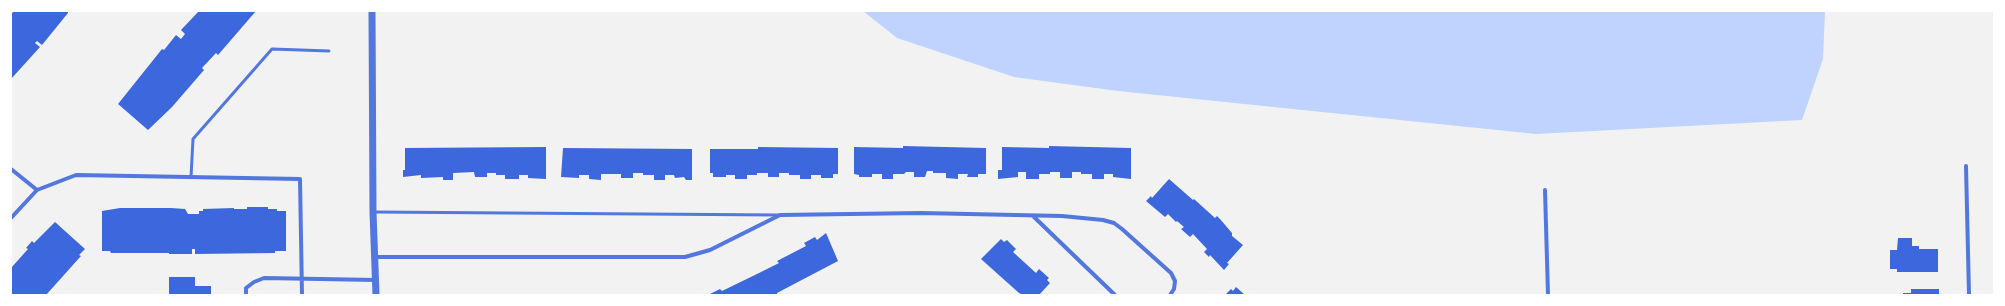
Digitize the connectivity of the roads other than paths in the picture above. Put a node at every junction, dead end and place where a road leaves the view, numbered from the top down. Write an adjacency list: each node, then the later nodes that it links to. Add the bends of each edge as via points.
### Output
1 (372, 11): 8 (street)
2 (329, 50): 5 (lane, via 272,49 192,139)
3 (1966, 166): 21 (street)
4 (11, 169): 6 (street)
5 (191, 177): 6 (street, via 76,175); 13 (street, via 300,179)
6 (37, 190): 11 (street)
7 (1545, 190): 20 (street)
8 (373, 212): 9 (lane); 12 (street)
9 (780, 215): 10 (street, via 921,213); 12 (street, via 710,250 685,257)
10 (1032, 216): 18 (street); 19 (street, via 1069,217 1114,223 1171,273 1175,281)
11 (11, 218)
12 (375, 257): 14 (street)
13 (302, 279): 14 (street); 15 (street, via 264,278 246,288); 16 (street)
14 (376, 280): 17 (street)
15 (246, 295)
16 (302, 295)
17 (376, 295)
18 (1115, 295)
19 (1170, 295)
20 (1548, 295)
21 (1969, 295)

